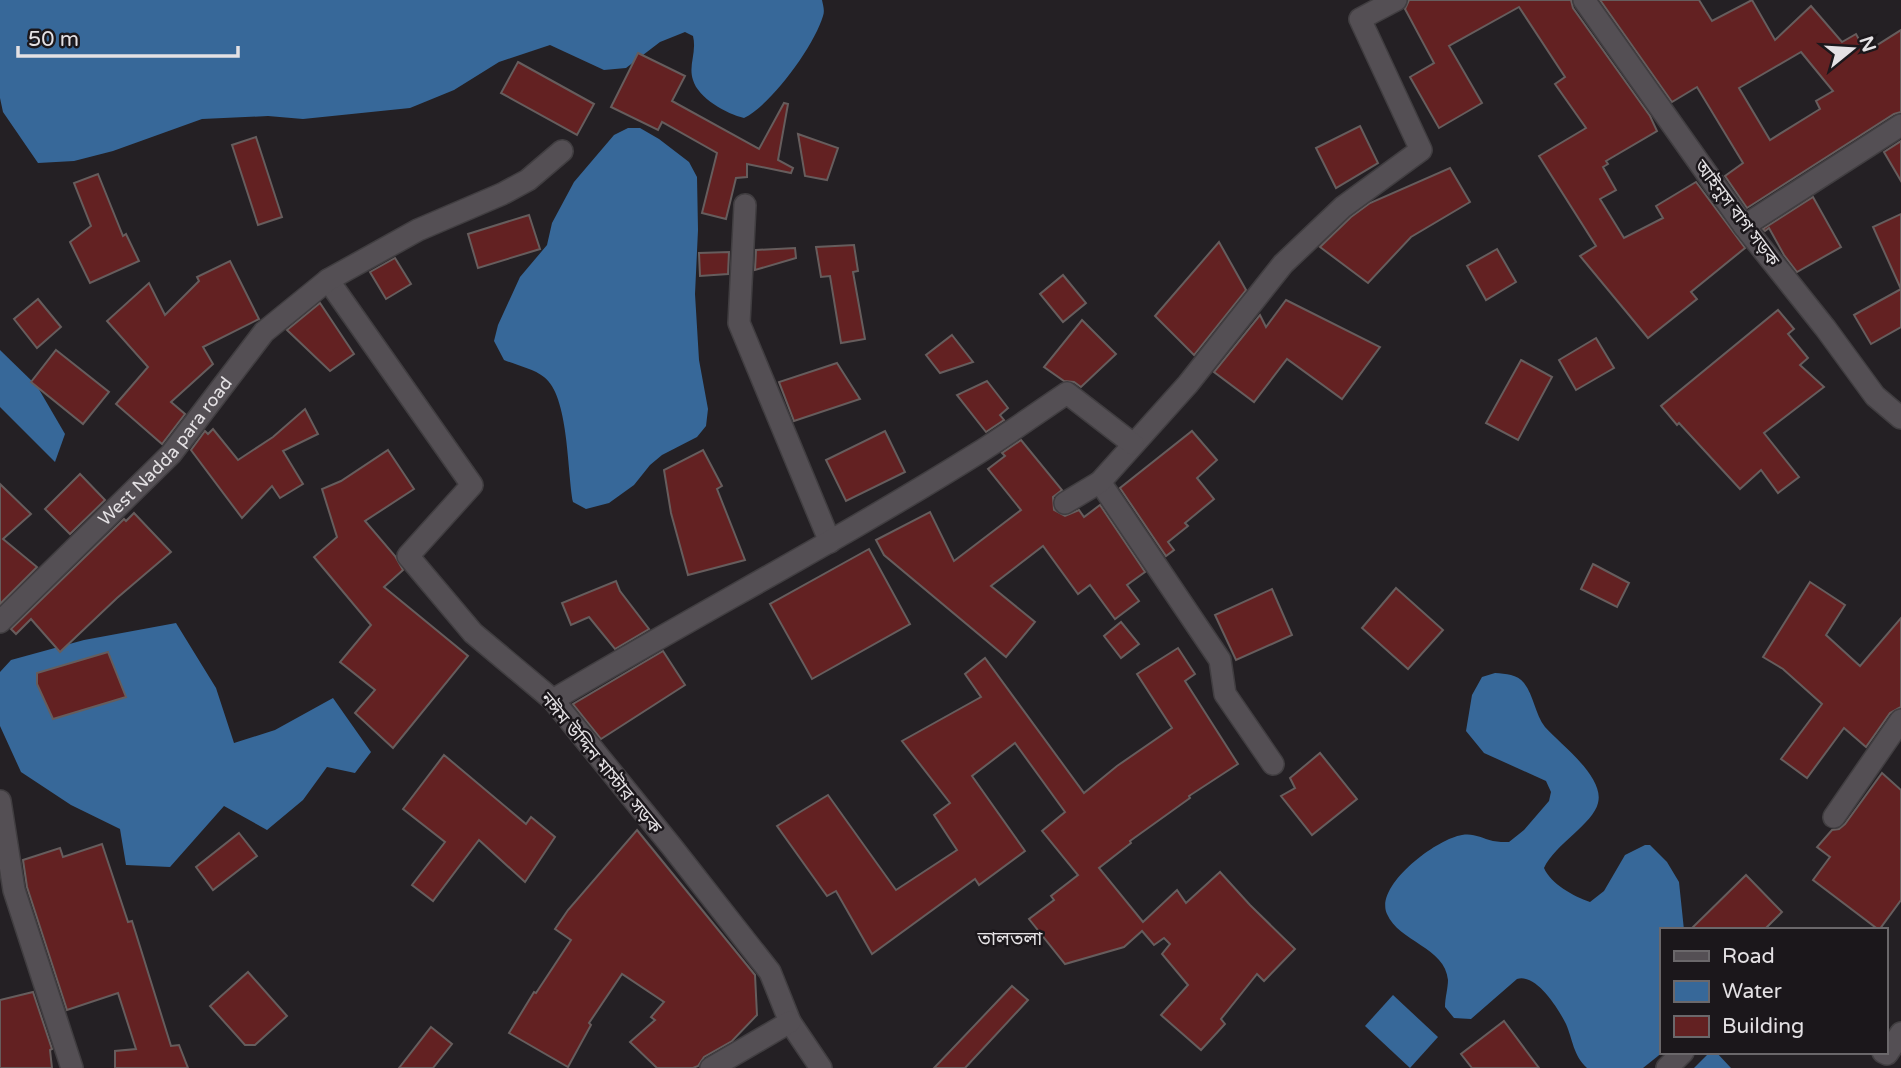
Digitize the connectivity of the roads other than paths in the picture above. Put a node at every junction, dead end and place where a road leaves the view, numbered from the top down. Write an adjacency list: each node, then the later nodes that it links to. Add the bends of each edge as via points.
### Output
1 (1396, 0): 9 (street, via 1360,19 1421,150 1343,207 1283,264 1188,384)
2 (1584, 0): 6 (street, আইনুস বাগ সড়ক)
3 (1901, 125): 6 (street)
4 (562, 151): 7 (street, West Nadda para road, via 528,180 418,230)
5 (745, 205): 12 (street, via 739,323)
6 (1744, 226): 8 (street, আইনুস বাগ সড়ক, via 1875,396)
7 (328, 280): 13 (street, West Nadda para road, via 264,332 171,454); 14 (street, নঈম উদ্দিন মাস্টার সড়ক, via 472,485 408,556 473,633)
8 (1901, 418)
9 (1133, 444): 10 (street); 12 (street, via 1066,393 980,452)
10 (1100, 482): 11 (street); 16 (street, via 1220,660 1225,694)
11 (1065, 503)
12 (830, 542): 14 (street)
13 (0, 622)
14 (553, 700): 20 (street, নঈম উদ্দিন মাস্টার সড়ক, via 770,972)
15 (1901, 720): 18 (street)
16 (1273, 764)
17 (0, 801): 19 (street)
18 (1834, 817)
19 (7, 892): 24 (street)
20 (789, 1022): 25 (street); 26 (street, নঈম উদ্দিন মাস্টার সড়ক)
21 (1901, 1033): 23 (street)
22 (1681, 1054): 27 (street)
23 (1887, 1058)
24 (72, 1068)
25 (711, 1068)
26 (821, 1068)
27 (1667, 1068)

